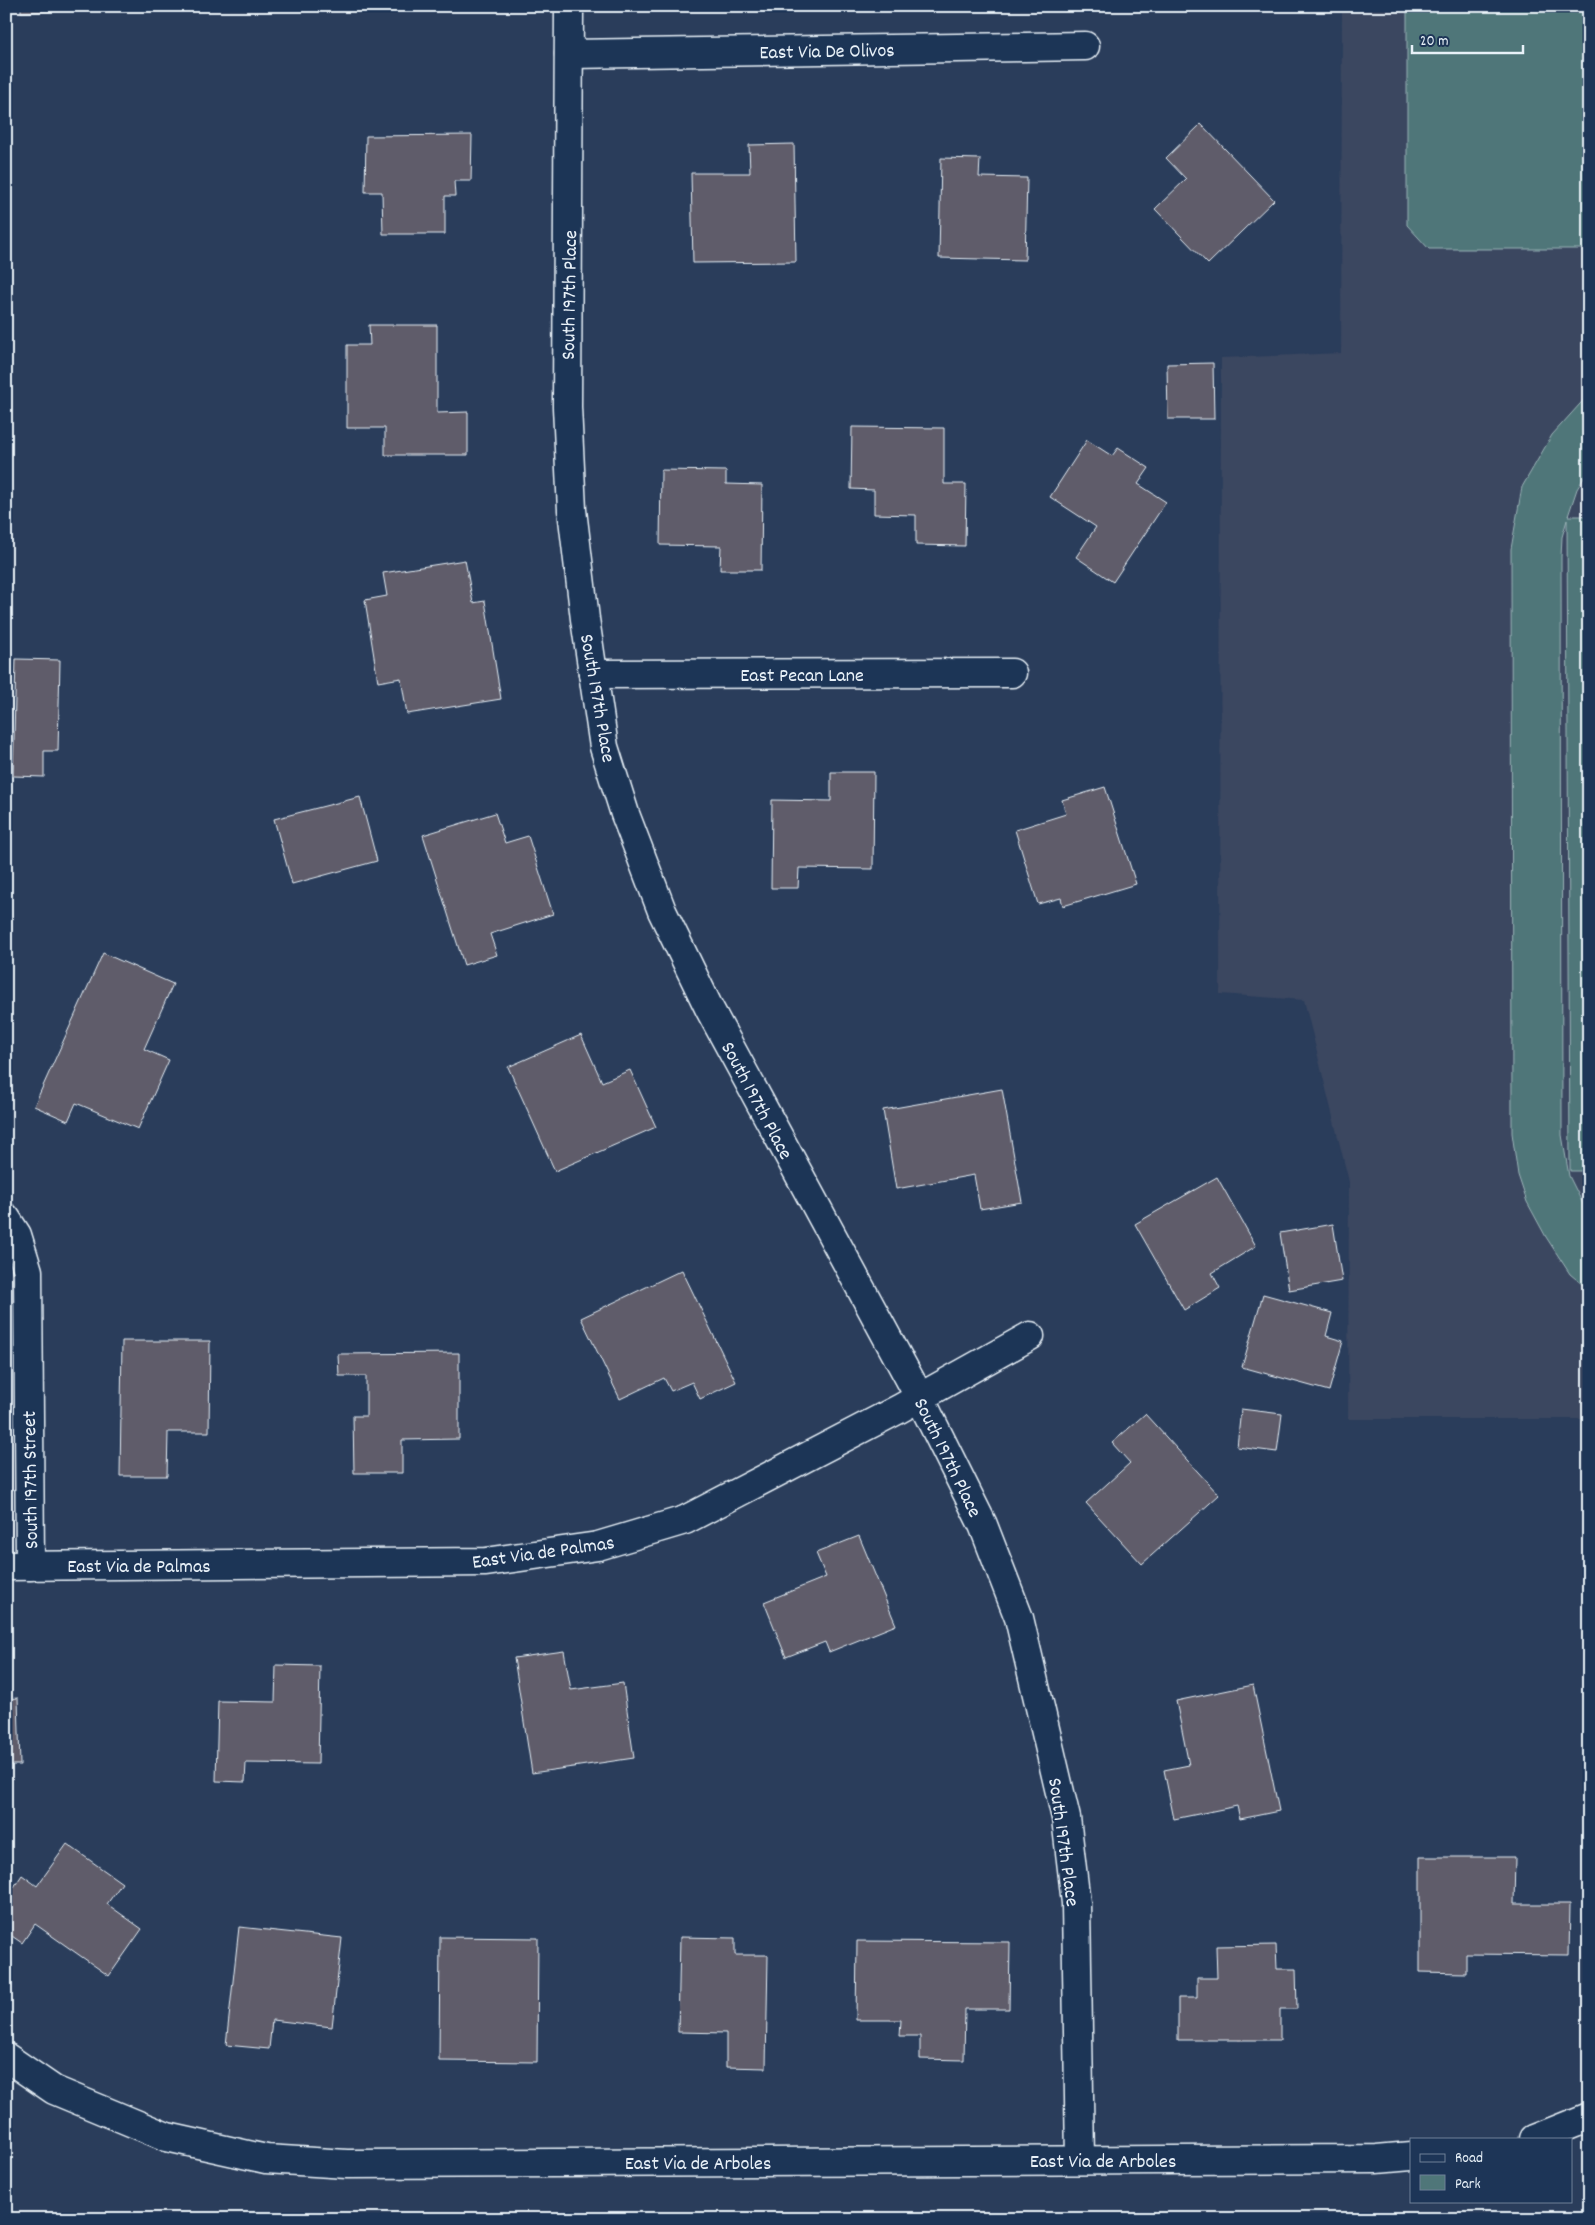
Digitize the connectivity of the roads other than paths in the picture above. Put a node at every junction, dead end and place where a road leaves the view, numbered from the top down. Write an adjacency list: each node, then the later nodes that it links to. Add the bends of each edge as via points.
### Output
1 (569, 6): 3 (street, South 197th Place)
2 (1085, 46): 3 (street, East Via De Olivos)
3 (569, 54): 5 (street, South 197th Place, via 566,407 572,510)
4 (1012, 673): 5 (street, East Pecan Lane)
5 (593, 674): 8 (street, South 197th Place, via 604,747 625,814 662,911 713,1017)
6 (6, 1218): 9 (street, South 197th Street, via 17,1235 28,1271)
7 (1030, 1336): 8 (street, East Via de Palmas)
8 (920, 1398): 9 (street, East Via de Palmas, via 685,1520 598,1546 486,1562); 14 (street, South 197th Place, via 983,1525 1018,1618 1066,1818 1076,1903)
9 (18, 1566)
10 (6, 2057): 14 (street, East Via de Arboles, via 54,2090 167,2137 266,2159 347,2164)
11 (1589, 2117): 12 (street)
12 (1536, 2138)
13 (1410, 2156): 14 (street, East Via de Arboles)
14 (1080, 2160)

